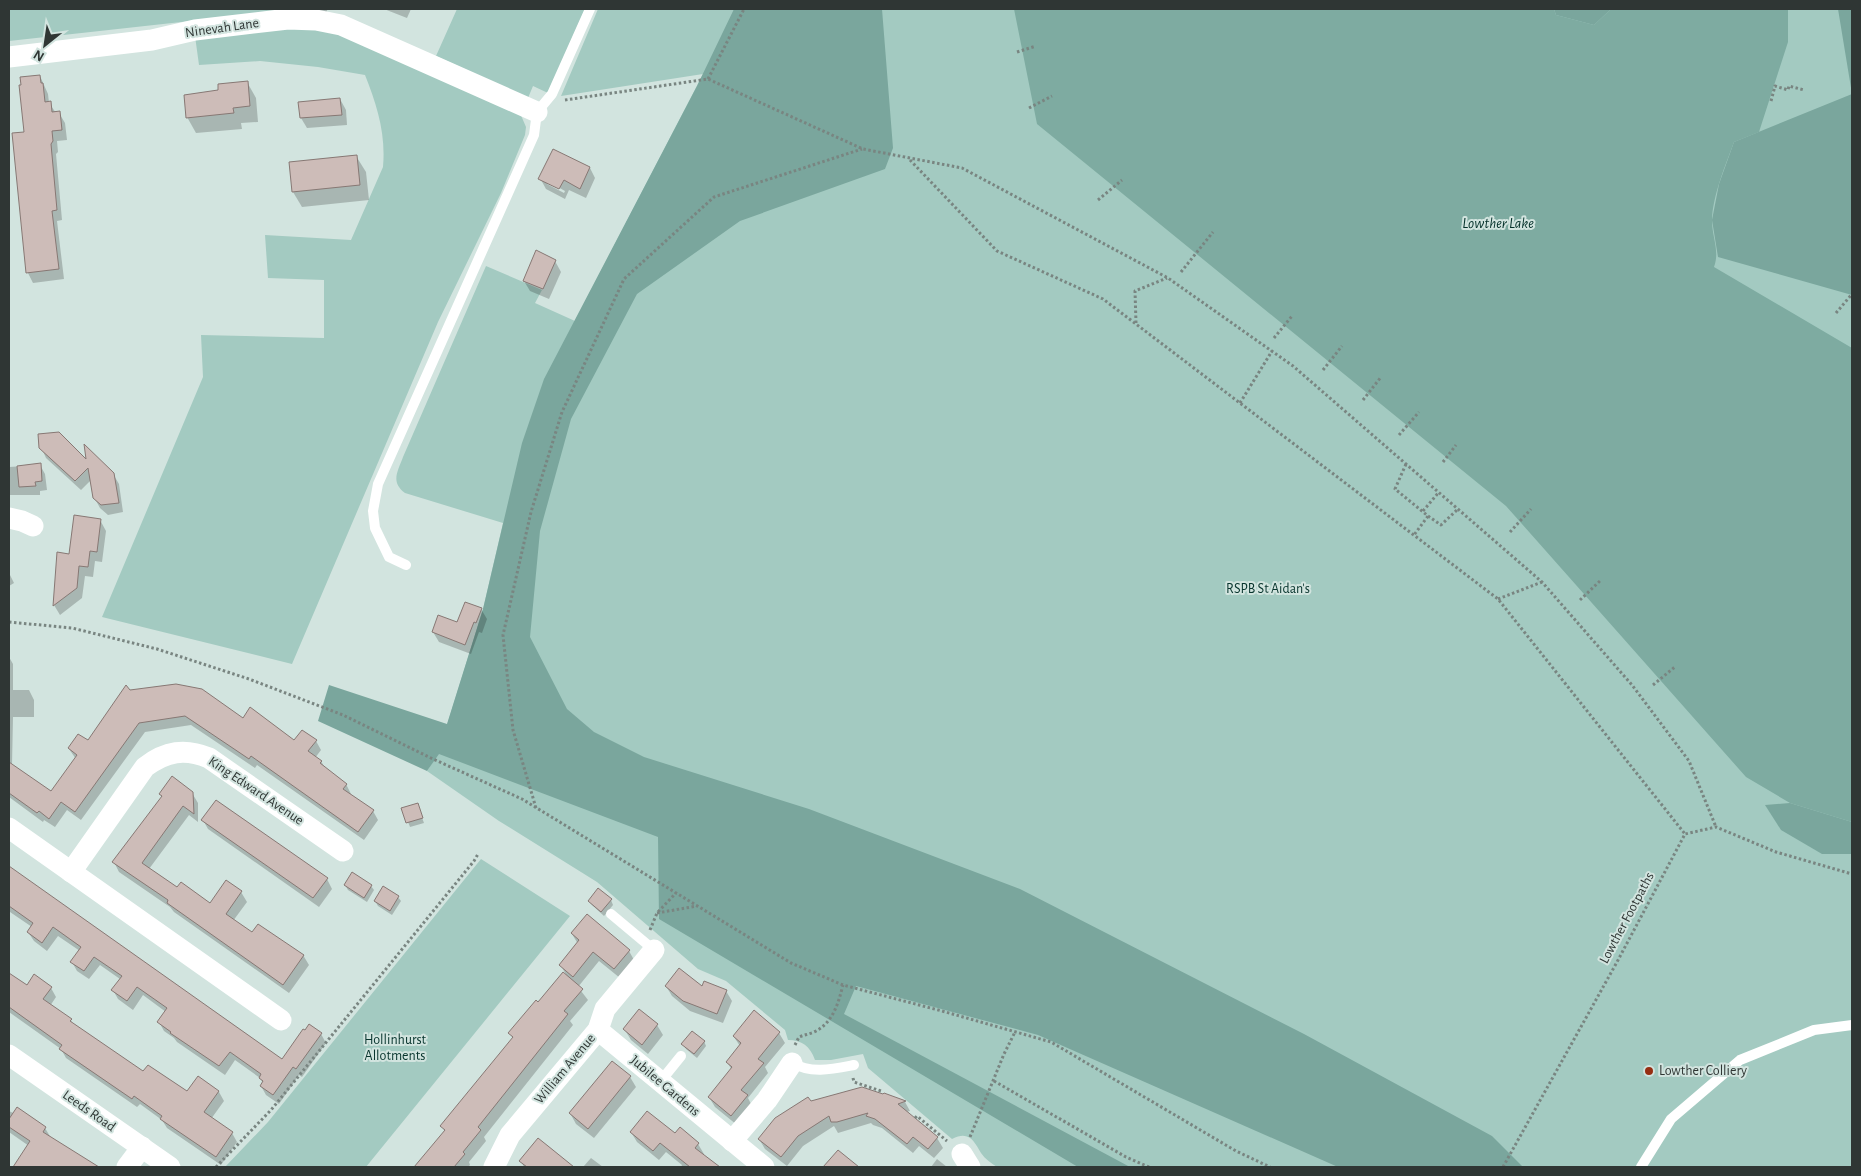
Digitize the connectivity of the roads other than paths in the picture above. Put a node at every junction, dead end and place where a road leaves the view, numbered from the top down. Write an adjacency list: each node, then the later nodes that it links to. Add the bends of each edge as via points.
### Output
1 (590, 9): 3 (lane, via 552,94)
2 (9, 58): 3 (street, Ninevah Lane, via 152,40 194,30 288,19 316,20 341,25)
3 (537, 112): 6 (lane, via 534,134 378,484 373,511 375,528 388,556)
4 (9, 518): 5 (street)
5 (33, 526)
6 (406, 565)
7 (9, 828): 9 (street)
8 (343, 851): 9 (street, King Edward Avenue, via 209,758 183,751 162,756 145,767)
9 (71, 872): 12 (street)
10 (611, 914): 11 (lane)
11 (654, 950): 14 (street, William Avenue, via 605,1009)
12 (281, 1020)
13 (1852, 1024): 26 (lane, via 1814,1030 1740,1060 1671,1119)
14 (598, 1030): 19 (street, Jubilee Gardens); 24 (street, William Avenue, via 510,1135)
15 (9, 1055): 21 (street, Leeds Road)
16 (682, 1056): 19 (lane)
17 (792, 1063): 18 (lane, via 812,1070); 20 (street, via 767,1100)
18 (852, 1065)
19 (660, 1082): 20 (street, Jubilee Gardens)
20 (732, 1141): 25 (street, Jubilee Gardens)
21 (142, 1147): 22 (street); 23 (street, Leeds Road)
22 (128, 1167)
23 (170, 1167)
24 (495, 1167)
25 (764, 1167)
26 (1641, 1167)

